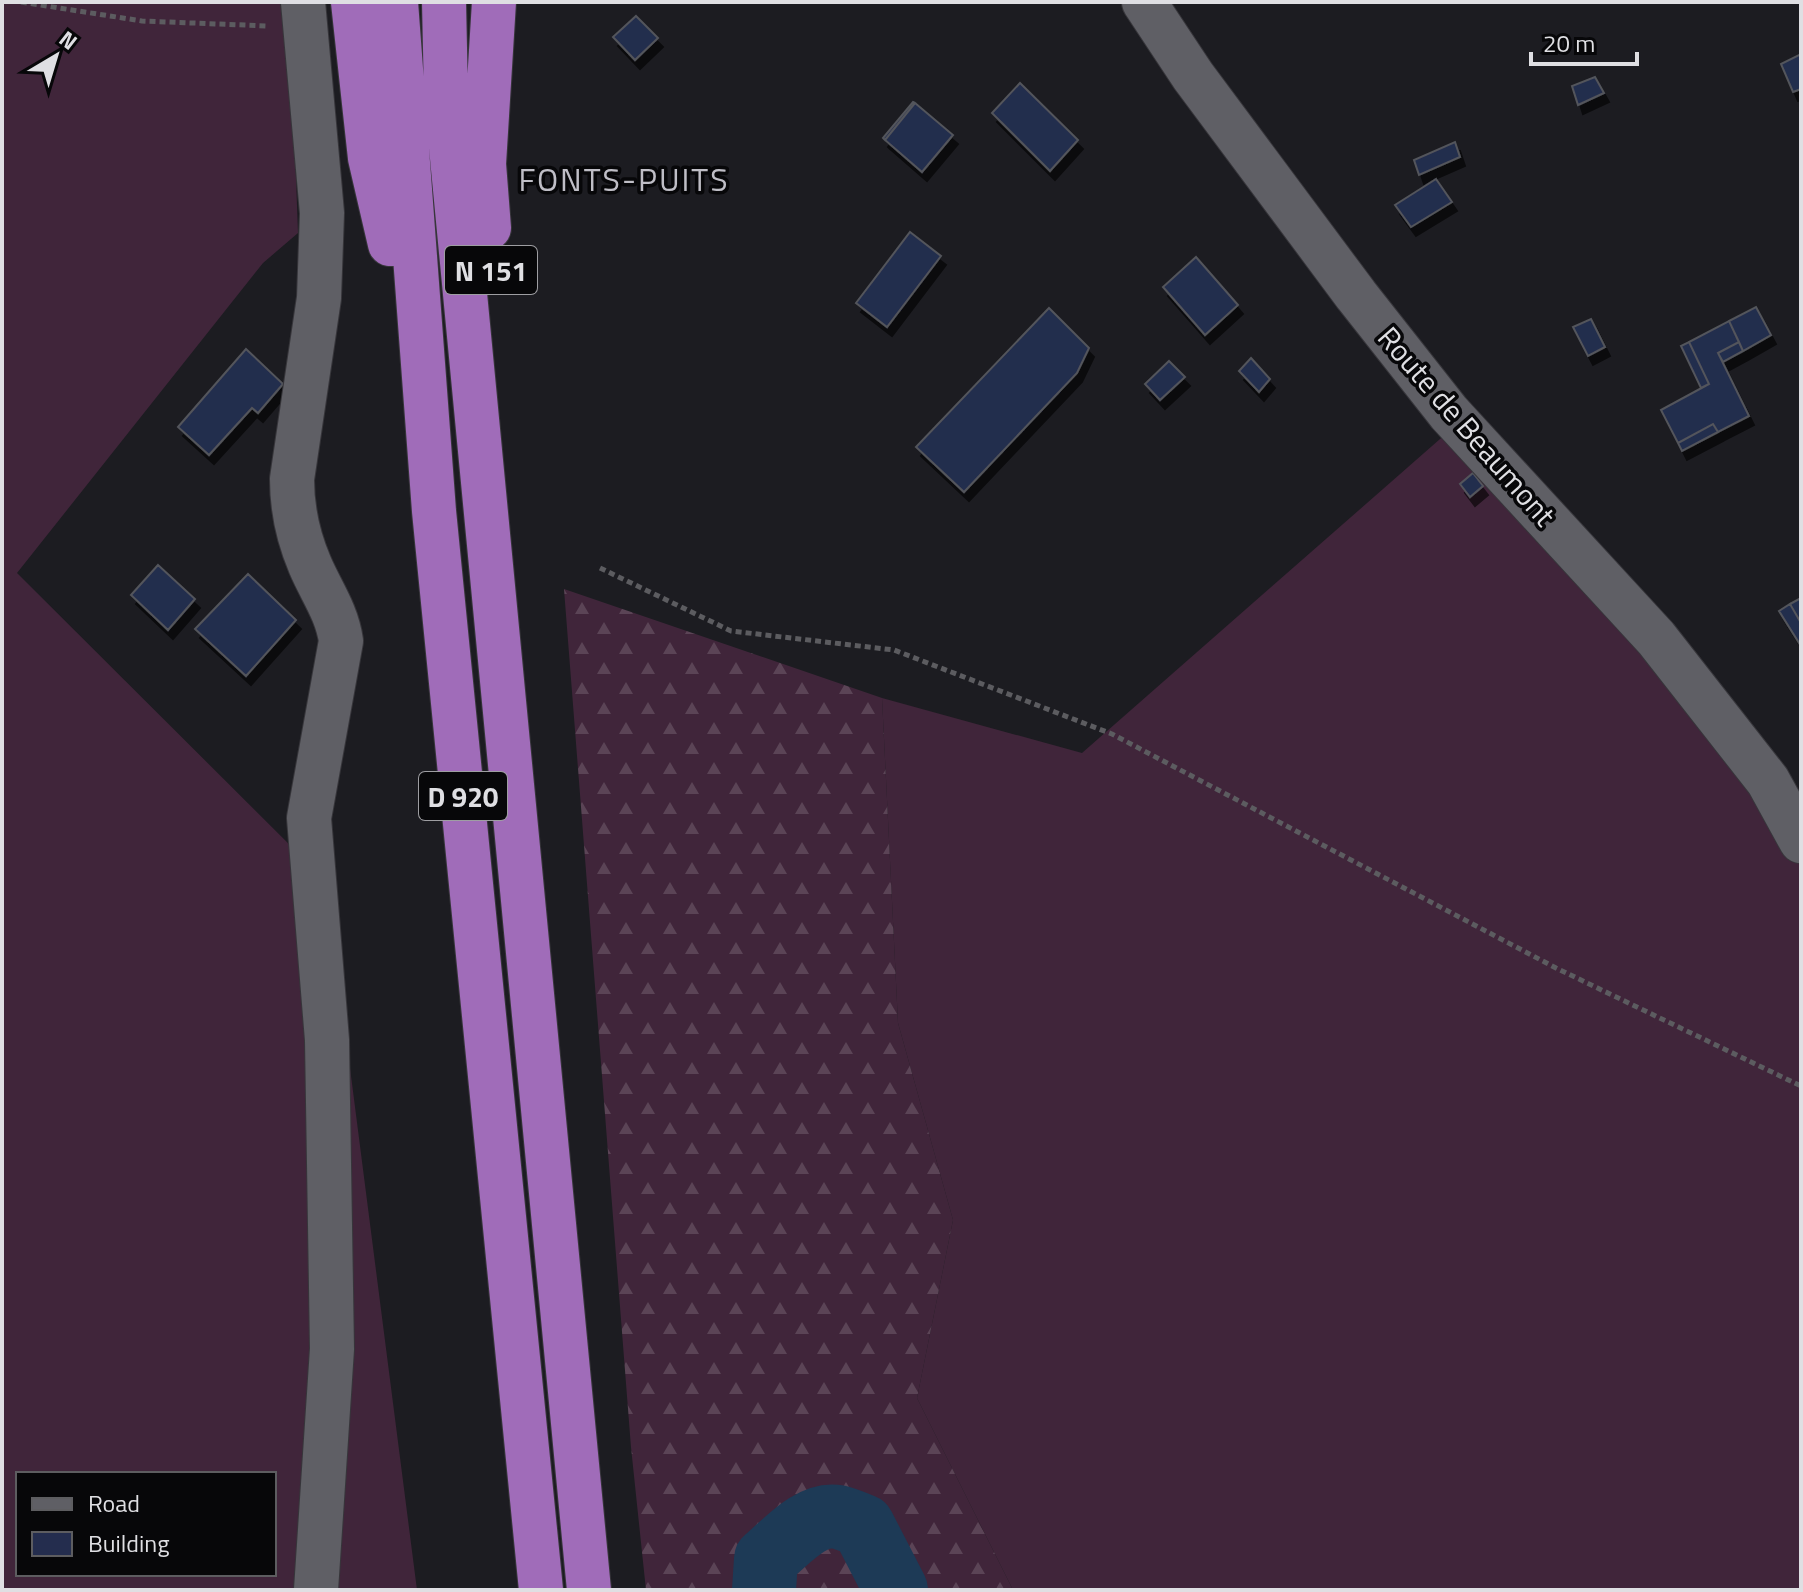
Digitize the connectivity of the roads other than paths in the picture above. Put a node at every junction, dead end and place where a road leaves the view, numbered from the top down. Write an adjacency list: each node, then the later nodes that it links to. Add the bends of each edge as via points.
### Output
1 (353, 2): 7 (highway, D 920, via 370,158)
2 (396, 2): 7 (highway, D 920)
3 (444, 2): 8 (highway, D 920, via 446,95)
4 (494, 2): 8 (highway, N 151, via 484,164 501,416)
5 (1144, 2): 9 (street, Route de Beaumont, via 1356,295 1449,413 1656,638 1768,781)
6 (304, 15): 10 (street, via 322,213 319,298 292,508 341,641 309,818 327,1040 332,1349)
7 (423, 384): 11 (highway, D 920)
8 (489, 538): 12 (highway, D 920)
9 (1801, 841)
10 (316, 1590)
11 (541, 1590)
12 (589, 1590)

